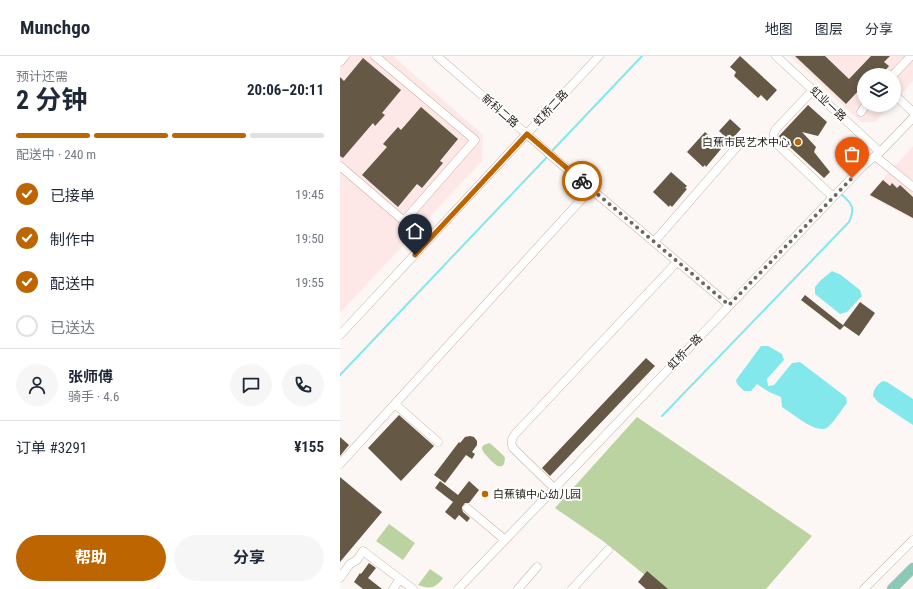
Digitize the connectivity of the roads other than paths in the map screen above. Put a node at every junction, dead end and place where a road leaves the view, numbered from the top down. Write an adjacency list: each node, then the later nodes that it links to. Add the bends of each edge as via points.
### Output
1 (345, 56): 7 (street)
2 (375, 56): 16 (street, via 476,140 404,221)
3 (436, 56): 13 (street, 新科二路)
4 (599, 56): 13 (street, 虹桥二路)
5 (776, 56): 9 (street, 虹业一路)
6 (911, 56): 8 (street)
7 (340, 62)
8 (900, 68)
9 (813, 90): 15 (street, 虹业一路); 19 (street, via 776,129 774,139)
10 (901, 101): 11 (street)
11 (913, 112)
12 (913, 118): 15 (street, 虹桥一路)
13 (527, 134): 18 (street, 新科二路); 23 (street, 虹桥二路)
14 (741, 142): 20 (street)
15 (878, 154): 17 (street, 虹业一路); 19 (street, 虹桥一路)
16 (340, 166)
17 (913, 187)
18 (591, 188): 20 (street, 新科二路); 24 (street)
19 (833, 198): 22 (street, 虹桥一路)
20 (654, 242): 21 (street, 新科二路)
21 (677, 262): 22 (street, 新科二路); 27 (street, via 513,438 513,448)
22 (729, 305): 27 (street, 虹桥一路)
23 (340, 335)
24 (395, 404): 25 (street); 26 (street)
25 (438, 442)
26 (340, 464)
27 (554, 488): 29 (street, 虹桥一路)
28 (467, 508): 29 (street)
29 (505, 540): 38 (street, 虹桥一路)
30 (913, 540): 41 (street)
31 (608, 550): 40 (street)
32 (537, 567): 39 (street)
33 (913, 568): 42 (main road)
34 (340, 578): 35 (street, via 363,551)
35 (400, 579): 36 (street); 37 (street)
36 (392, 589)
37 (412, 589)
38 (458, 589)
39 (518, 589)
40 (572, 589)
41 (864, 589)
42 (892, 589)

